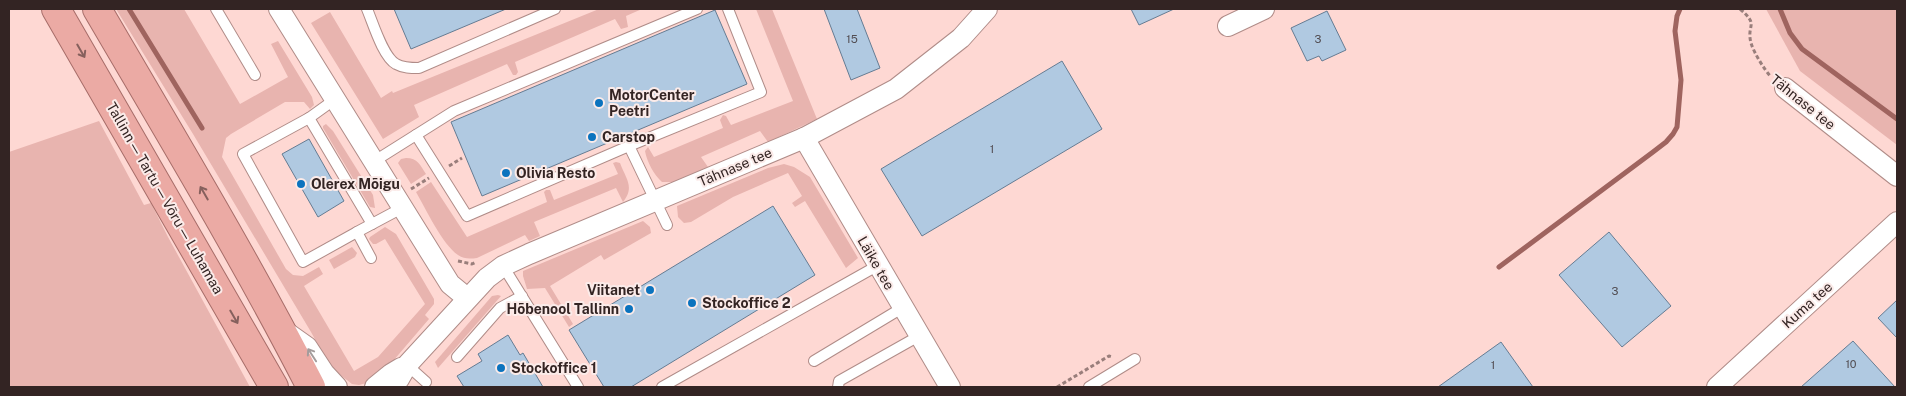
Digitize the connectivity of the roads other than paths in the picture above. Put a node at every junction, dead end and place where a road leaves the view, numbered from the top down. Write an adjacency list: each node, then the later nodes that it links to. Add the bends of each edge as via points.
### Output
1 (56, 9): 40 (highway, Tallinn — Tartu — Võru — Luhamaa, one-way to 40)
2 (97, 9): 33 (highway, one-way to 2)
3 (216, 9): 12 (lane)
4 (366, 9): 5 (lane, via 387,56 406,68 419,68)
5 (555, 9)
6 (697, 9): 16 (lane, via 454,111)
7 (728, 9): 18 (lane, via 761,92)
8 (987, 9): 17 (street, Tähnase tee, via 961,38 896,89)
9 (1264, 9): 11 (street)
10 (285, 11): 14 (street)
11 (1228, 26)
12 (255, 75)
13 (1785, 88): 20 (street, Tähnase tee)
14 (334, 100): 15 (lane); 19 (street)
15 (309, 118): 24 (lane); 26 (lane, via 243,154 303,262)
16 (416, 134): 18 (lane, via 467,216); 19 (lane)
17 (804, 138): 21 (street, Tähnase tee); 29 (street, Läike tee)
18 (629, 146): 21 (lane)
19 (373, 162): 22 (street)
20 (1897, 176)
21 (655, 201): 25 (lane); 28 (street, Tähnase tee)
22 (402, 208): 24 (lane); 31 (street, via 450,284)
23 (1897, 222): 50 (street, Kuma tee)
24 (372, 224): 26 (lane)
25 (667, 225)
26 (357, 232): 27 (lane)
27 (372, 258)
28 (503, 266): 30 (lane); 31 (street, Tähnase tee)
29 (877, 266): 32 (street, Läike tee); 46 (lane)
30 (522, 296): 35 (lane, via 500,308); 45 (lane)
31 (467, 298): 38 (street, Tähnase tee)
32 (902, 308): 34 (street, Läike tee); 37 (lane)
33 (281, 328): 41 (highway); 42 (street, one-way to 33, via 307,347)
34 (919, 336): 47 (lane, via 839,381); 48 (street, Läike tee)
35 (457, 357)
36 (1135, 359): 49 (lane)
37 (814, 361)
38 (407, 365): 39 (lane); 43 (street); 44 (street)
39 (426, 382)
40 (274, 387)
41 (311, 387)
42 (337, 387)
43 (375, 387)
44 (393, 387)
45 (578, 387)
46 (662, 387)
47 (838, 387)
48 (950, 387)
49 (1089, 387)
50 (1717, 387)

